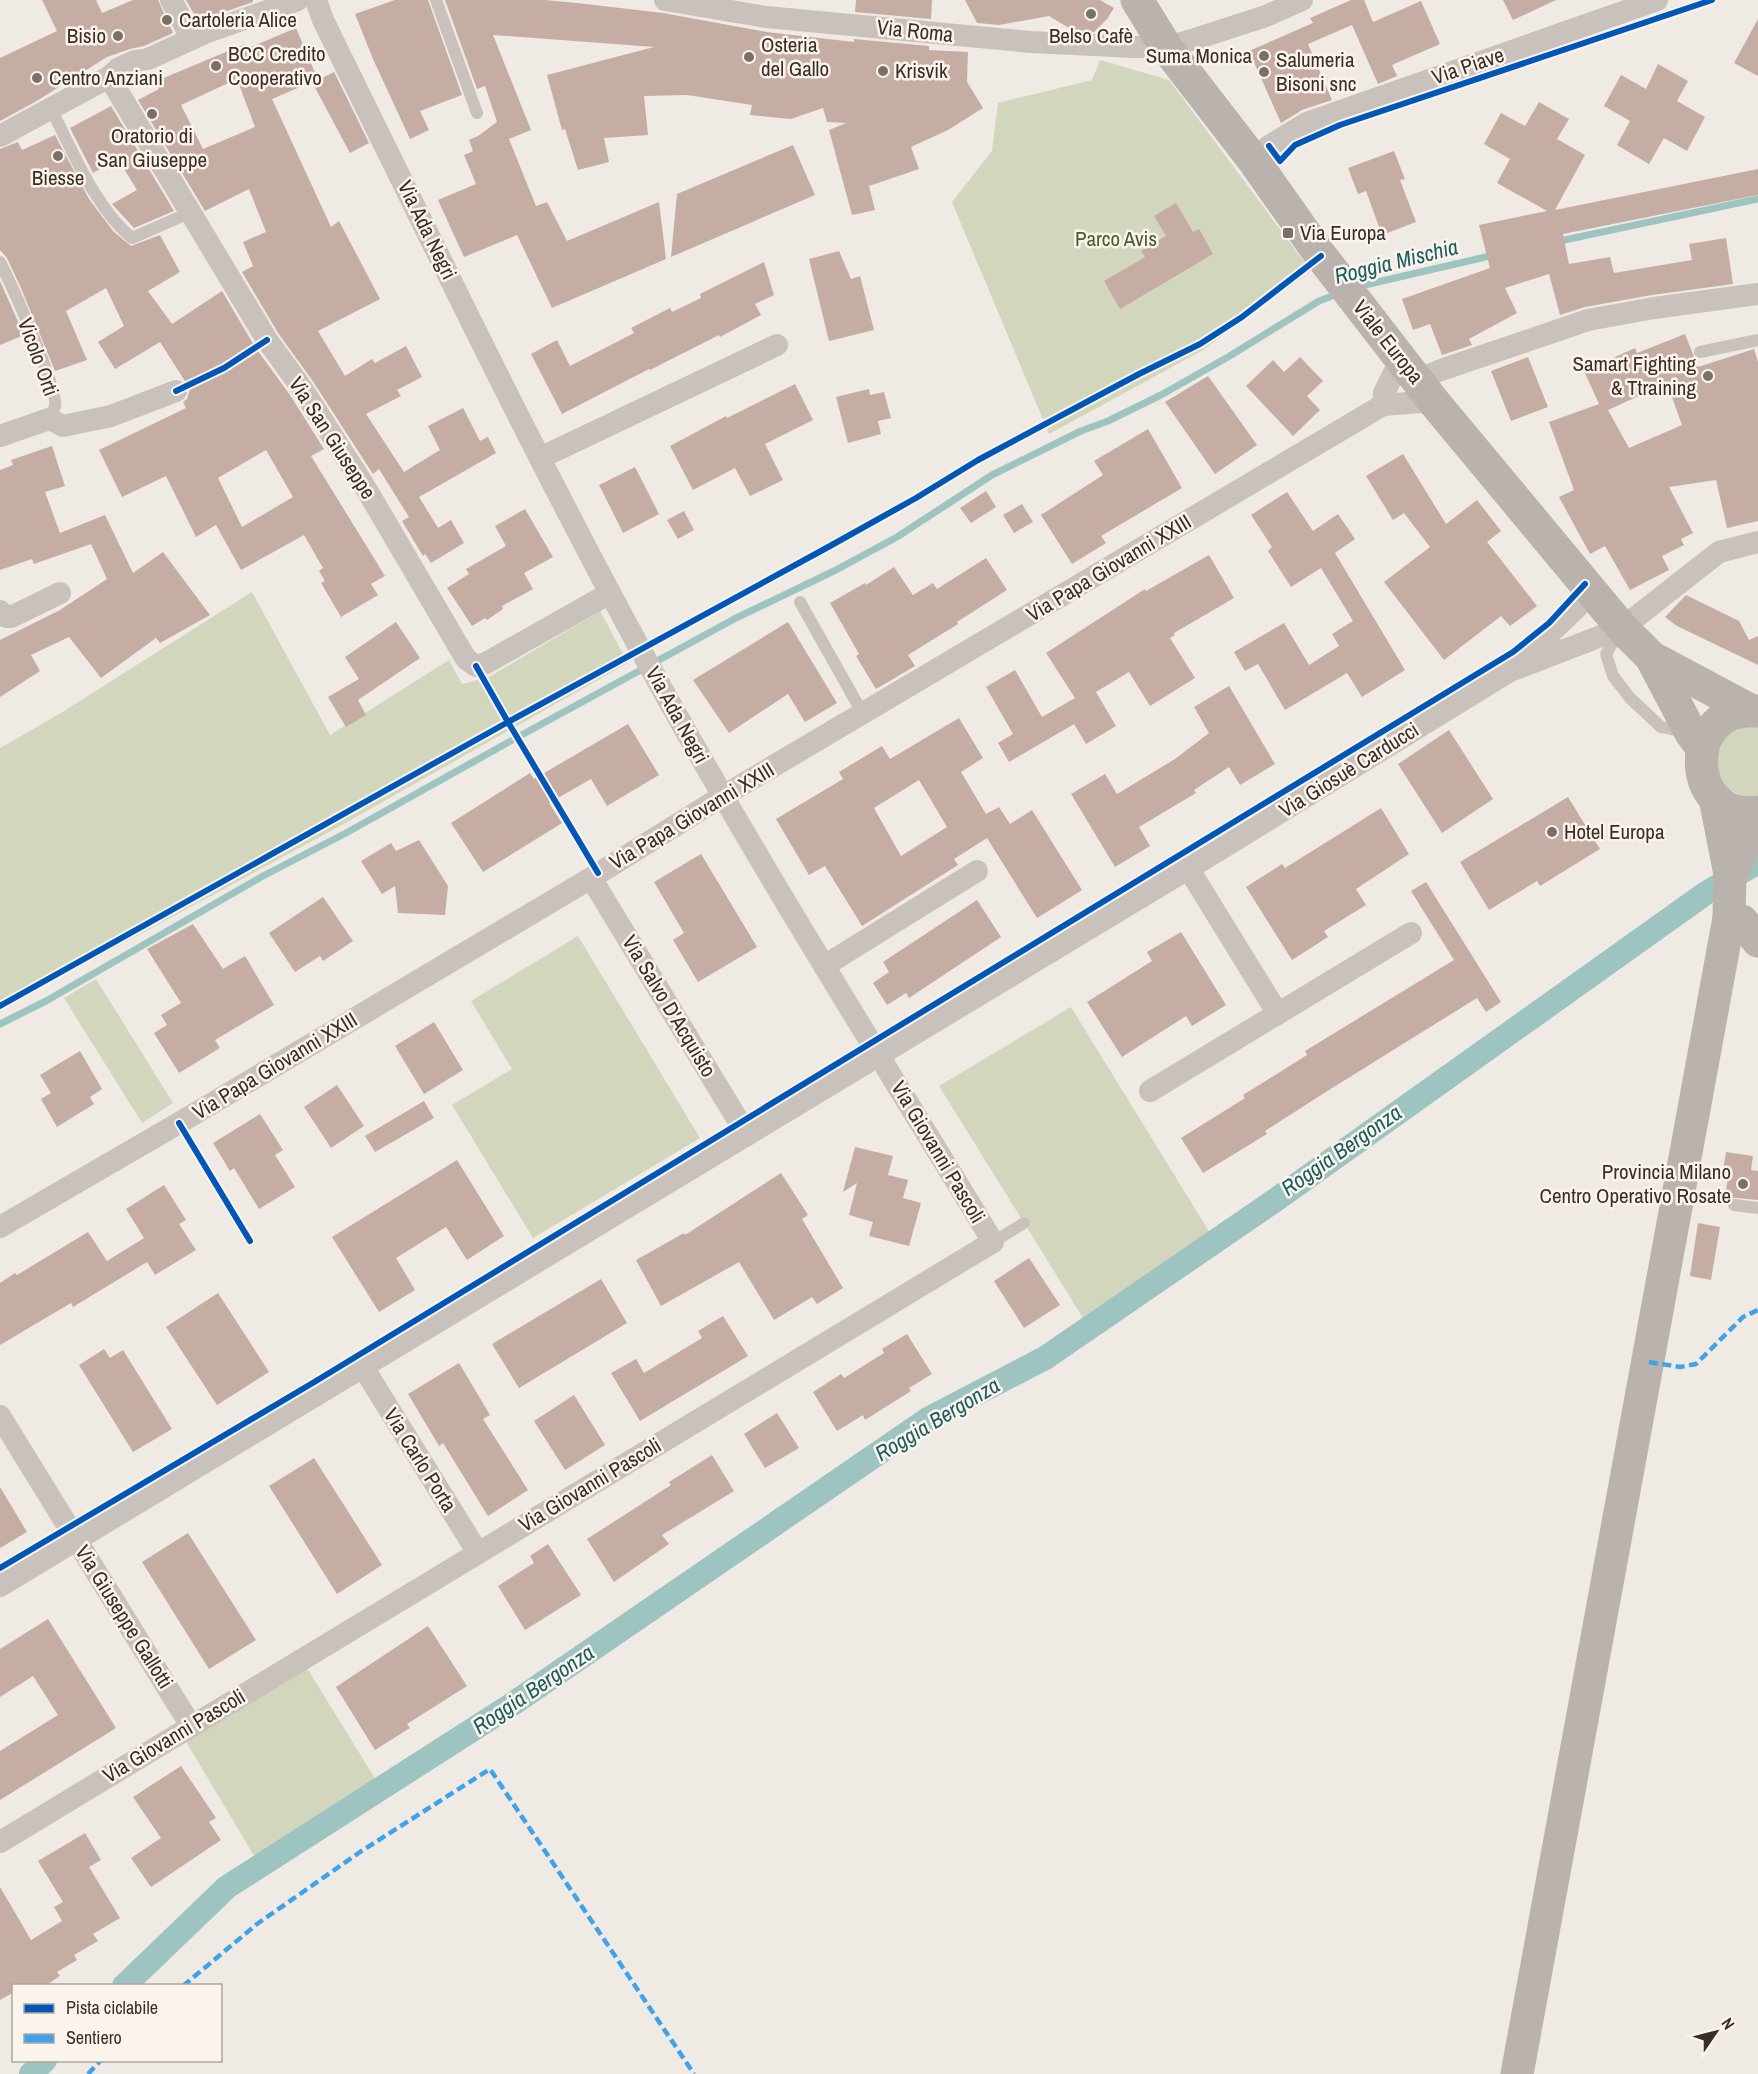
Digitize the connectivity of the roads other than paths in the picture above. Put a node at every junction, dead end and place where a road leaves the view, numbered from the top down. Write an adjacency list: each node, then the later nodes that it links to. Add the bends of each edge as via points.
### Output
1 (171, 0): 10 (street)
2 (298, 0): 10 (street)
3 (316, 0): 28 (street, Via Ada Negri)
4 (436, 0): 14 (lane)
5 (665, 0): 9 (street, Via Roma)
6 (1137, 0): 11 (street, Viale Europa)
7 (1302, 0): 11 (street, Via Roma, via 1232,28)
8 (1657, 0): 16 (street, Via Piave, via 1307,123 1269,146)
9 (766, 9): 11 (street, Via Roma, via 1045,44)
10 (192, 39): 12 (street, via 135,61)
11 (1166, 47): 16 (street, Viale Europa)
12 (109, 77): 13 (street); 17 (street, Via San Giuseppe)
13 (51, 110): 15 (street); 17 (lane, via 100,202 132,238)
14 (477, 113)
15 (0, 136)
16 (1254, 161): 23 (street, Viale Europa)
17 (189, 213): 31 (street, Via San Giuseppe, via 267,340 365,487 466,660 476,666 486,663)
18 (0, 262): 26 (lane, Vicolo Orti, via 49,379 56,404)
19 (1758, 294): 23 (street, via 1588,320)
20 (1758, 340): 22 (lane)
21 (777, 345): 28 (street)
22 (1700, 352)
23 (1417, 380): 25 (street); 25 (street, via 1384,393); 32 (street, Viale Europa)
24 (176, 391): 26 (street, Vicolo Orti, via 93,420 63,426)
25 (1383, 405): 39 (street, Via Papa Giovanni XXIII)
26 (49, 419): 27 (street, Vicolo Orti)
27 (0, 436)
28 (540, 458): 31 (street, Via Ada Negri)
29 (1758, 542): 35 (street, via 1719,552)
30 (60, 593): 34 (street, via 11,617)
31 (610, 593): 41 (street, Via Ada Negri)
32 (1593, 593): 35 (street, Viale Europa); 37 (street, Via Giosuè Carducci)
33 (800, 602): 39 (lane)
34 (0, 611)
35 (1622, 628): 36 (street, Viale Europa); 37 (street, Via Giosuè Carducci); 40 (lane, via 1606,654 1613,676 1660,727)
36 (1651, 657): 38 (street, Viale Europa); 40 (street, Viale Europa)
37 (1510, 671): 45 (street, Via Giosuè Carducci)
38 (1754, 710): 40 (street, via 1725,717)
39 (863, 714): 41 (street, Via Papa Giovanni XXIII)
40 (1696, 741): 42 (street, via 1702,776)
41 (723, 796): 48 (street, Via Papa Giovanni XXIII); 52 (street, Via Ada Negri)
42 (1715, 798): 43 (street, via 1739,811); 47 (street)
43 (1758, 812)
44 (1758, 825): 47 (street)
45 (1188, 868): 53 (street); 54 (street, Via Giosuè Carducci)
46 (977, 871): 52 (street)
47 (1730, 874): 49 (street)
48 (591, 878): 56 (street, Via Salvo D'Acquisto); 60 (street, Via Papa Giovanni XXIII)
49 (1729, 918): 51 (street, via 1742,921); 69 (street)
50 (1411, 933): 53 (street)
51 (1758, 941)
52 (824, 966): 54 (street, Via Ada Negri)
53 (1278, 1014): 55 (street)
54 (878, 1054): 56 (street, Via Giosuè Carducci); 61 (street, Via Giovanni Pascoli)
55 (1150, 1091)
56 (747, 1135): 62 (street, Via Giosuè Carducci)
57 (1734, 1205): 58 (lane)
58 (1758, 1208)
59 (1024, 1223): 61 (lane)
60 (0, 1227)
61 (993, 1242): 65 (street, Via Giovanni Pascoli)
62 (363, 1367): 64 (street, Via Giosuè Carducci); 65 (street, Via Carlo Porta)
63 (0, 1416): 64 (street, Via Giuseppe Gallotti)
64 (76, 1540): 66 (street, Via Giosuè Carducci); 67 (street, Via Giuseppe Gallotti)
65 (478, 1552): 67 (street, Via Giovanni Pascoli)
66 (0, 1586)
67 (191, 1726): 68 (street, Via Giovanni Pascoli)
68 (0, 1842)
69 (1517, 2074)

